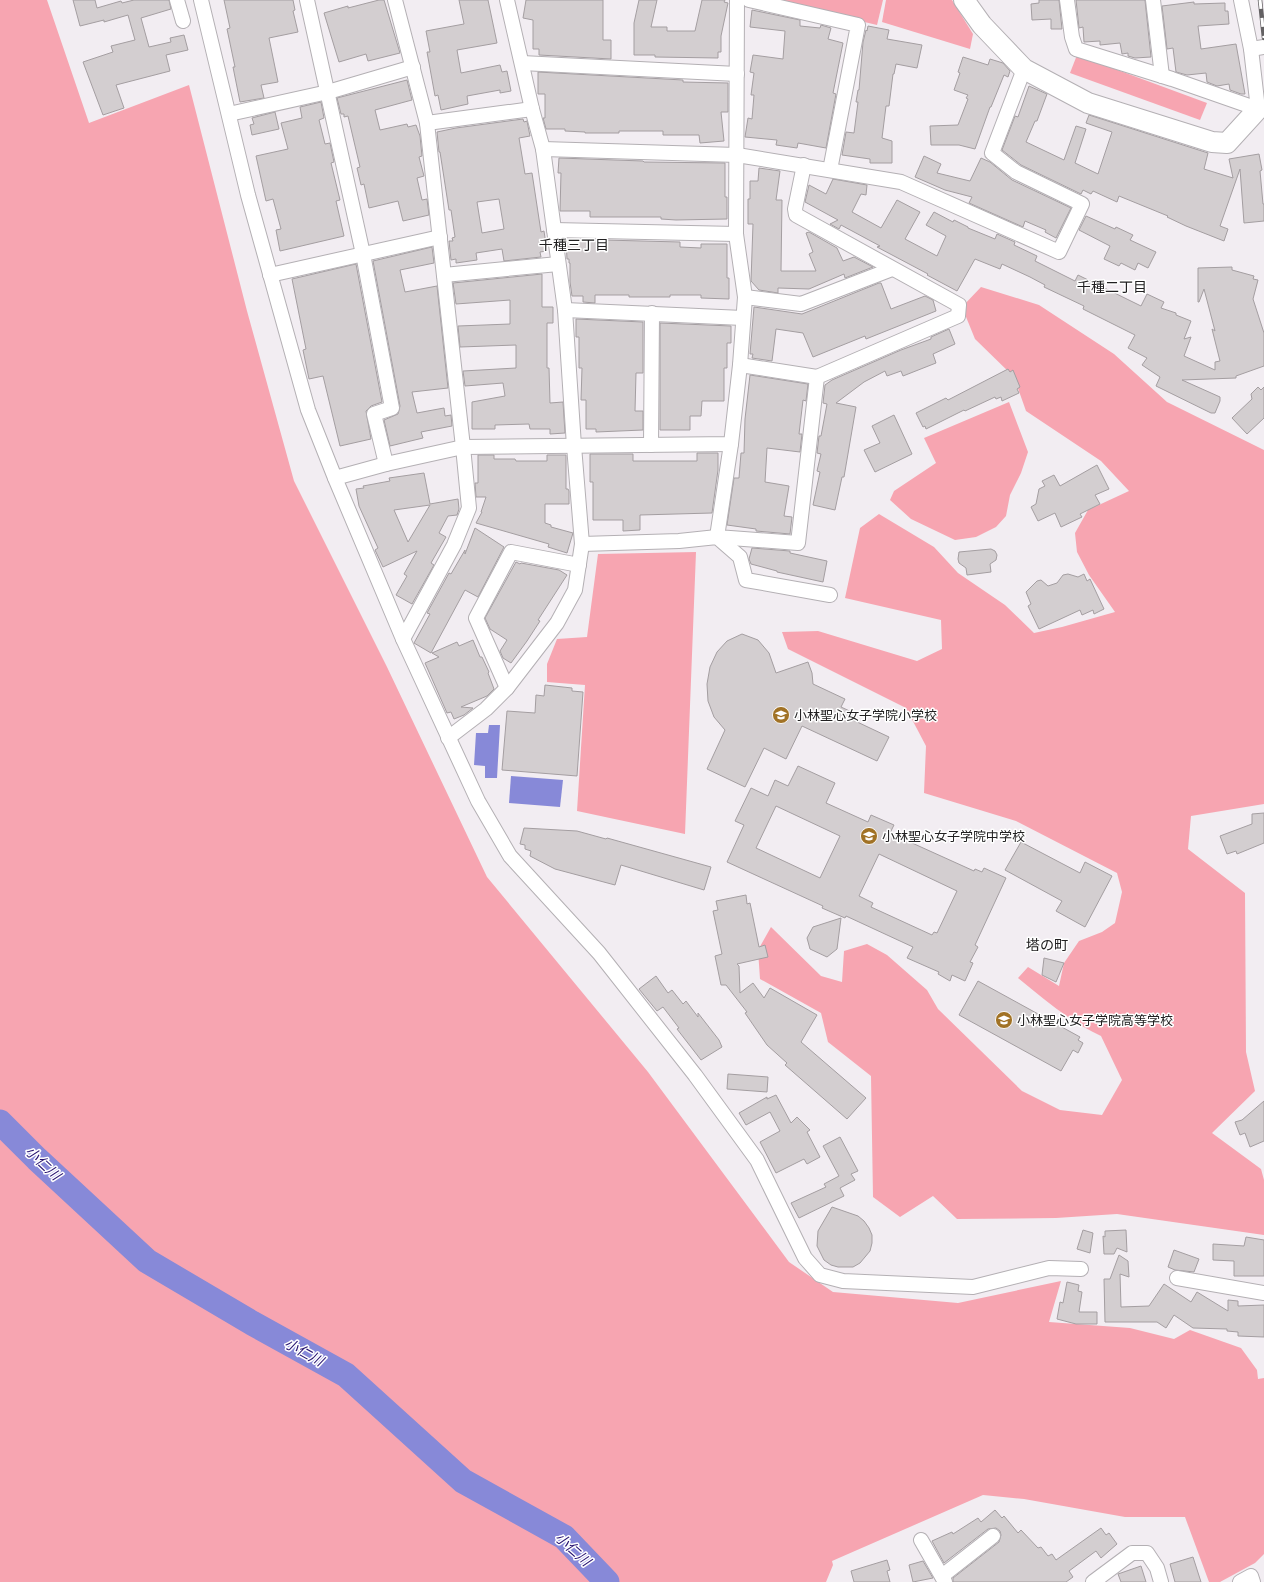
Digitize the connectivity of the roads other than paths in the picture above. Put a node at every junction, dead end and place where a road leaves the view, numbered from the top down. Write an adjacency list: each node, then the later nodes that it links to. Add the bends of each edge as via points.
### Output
1 (177, 0): 12 (street)
2 (201, 0): 22 (street)
3 (307, 0): 19 (street)
4 (395, 0): 15 (street)
5 (507, 0): 14 (street)
6 (737, 0): 17 (street)
7 (749, 0): 27 (street, via 858,26)
8 (964, 0): 16 (street, via 982,26)
9 (1067, 0): 18 (street, via 1076,49)
10 (1153, 0): 18 (street)
11 (1241, 0): 13 (street)
12 (183, 21)
13 (1258, 48): 21 (street)
14 (522, 63): 17 (street); 20 (street)
15 (413, 68): 19 (street); 23 (street)
16 (1024, 69): 21 (street, via 1088,103 1212,142 1227,143); 27 (street, via 992,153 1016,172 1082,204 1059,252 901,182)
17 (737, 74): 25 (street)
18 (1162, 76): 21 (street)
19 (328, 92): 22 (street); 31 (street)
20 (532, 109): 23 (street); 24 (street)
21 (1258, 109)
22 (229, 114): 34 (street)
23 (428, 123): 30 (street)
24 (543, 149): 25 (street); 28 (street)
25 (737, 155): 26 (street); 29 (street)
26 (804, 165): 27 (street); 33 (street, via 795,208 796,216)
27 (830, 170)
28 (554, 230): 29 (street); 32 (street)
29 (736, 234): 36 (street)
30 (440, 237): 31 (street); 35 (street)
31 (362, 254): 34 (street); 46 (street, via 392,408 374,414)
32 (558, 264): 35 (street); 37 (street)
33 (892, 269): 36 (street, via 801,304); 41 (street, via 959,306 958,316)
34 (270, 275): 47 (street, via 308,410)
35 (444, 275): 45 (street)
36 (745, 297): 39 (street)
37 (565, 310): 38 (street); 44 (street)
38 (652, 313): 39 (street); 43 (street)
39 (743, 318): 40 (street)
40 (740, 365): 41 (street); 42 (street)
41 (817, 377): 48 (street, via 798,543)
42 (731, 444): 43 (street); 48 (street)
43 (651, 445): 44 (street)
44 (574, 446): 45 (street); 49 (street)
45 (463, 448): 46 (street); 52 (street, via 469,508 454,545)
46 (386, 464): 47 (street)
47 (335, 478): 52 (street)
48 (717, 537): 49 (street, via 679,541); 51 (street, via 740,557 746,580)
49 (582, 544): 50 (street)
50 (579, 565): 53 (street, via 575,590 557,623); 53 (street, via 512,552 476,618)
51 (830, 595)
52 (403, 639): 54 (street)
53 (506, 688): 54 (street, via 486,710)
54 (448, 738): 55 (street, via 478,801 510,856 600,953 695,1075 757,1160 805,1258 820,1275 843,1281 973,1287 1049,1268)
55 (1081, 1269)
56 (1177, 1278): 57 (street)
57 (1264, 1293)
58 (993, 1536): 60 (street)
59 (921, 1540): 60 (street)
60 (944, 1579)
61 (1093, 1582): 62 (street, via 1132,1553 1147,1553)
62 (1161, 1582)
63 (1240, 1582): 64 (street, via 1251,1576)
64 (1253, 1582)

